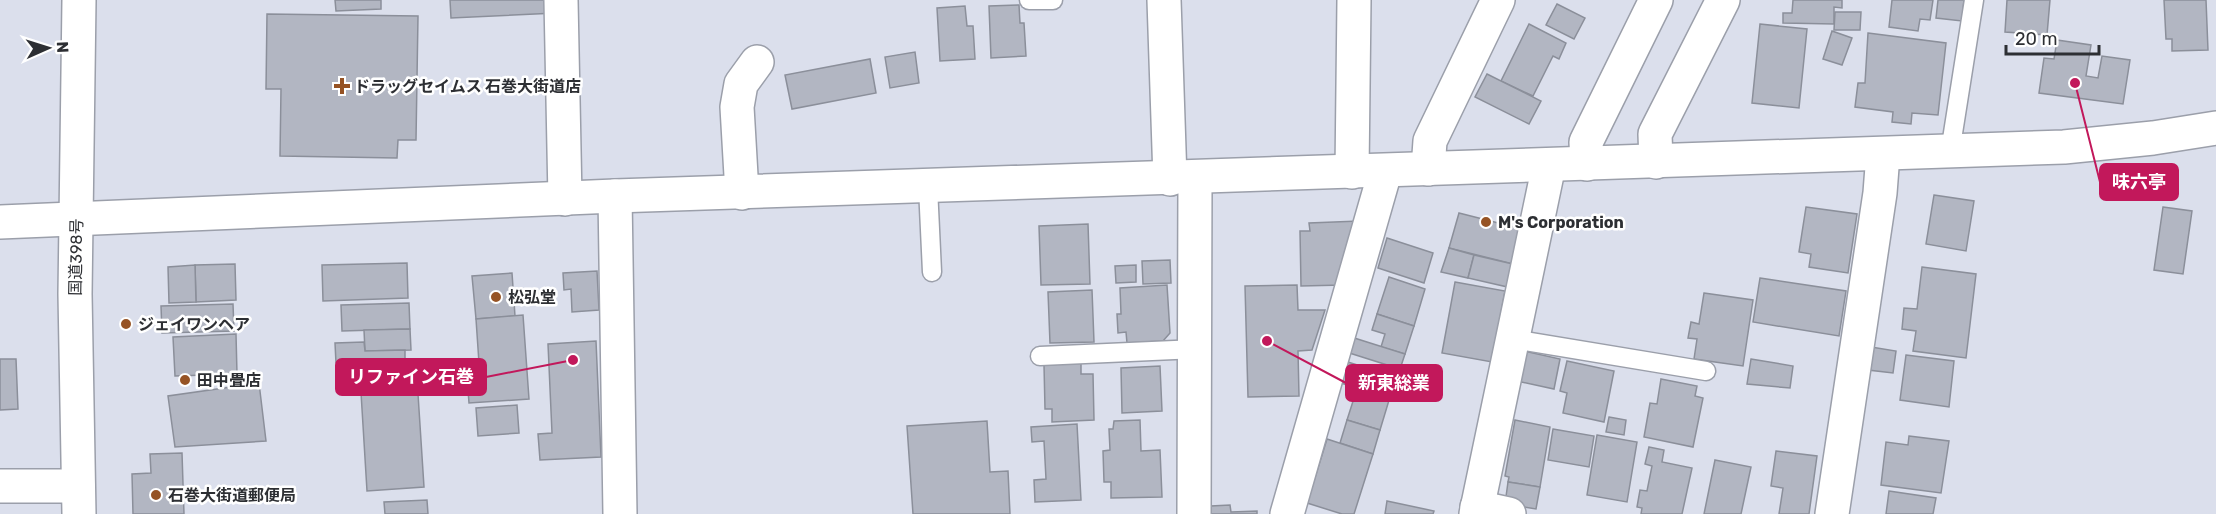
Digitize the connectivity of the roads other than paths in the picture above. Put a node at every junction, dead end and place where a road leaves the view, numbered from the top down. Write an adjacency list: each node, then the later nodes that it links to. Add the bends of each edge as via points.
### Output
1 (79, 0): 26 (main road, 国道398号)
2 (561, 0): 25 (main road)
3 (1029, 0): 4 (lane)
4 (1053, 0)
5 (1164, 0): 21 (main road)
6 (1354, 0): 19 (main road)
7 (1498, 0): 18 (main road, via 1430,141)
8 (1656, 0): 16 (main road, via 1586,142)
9 (1723, 0): 15 (main road, via 1655,134)
10 (1974, 0): 13 (lane)
11 (757, 62): 23 (main road, via 741,84 737,107)
12 (2216, 128): 13 (main road, via 2064,147)
13 (1950, 152): 14 (main road)
14 (1883, 154): 15 (main road); 40 (main road)
15 (1656, 162): 16 (main road)
16 (1587, 164): 17 (main road)
17 (1549, 165): 18 (main road); 29 (main road)
18 (1428, 169): 20 (main road)
19 (1352, 172): 20 (main road); 21 (main road)
20 (1385, 172): 38 (main road)
21 (1182, 179): 22 (main road); 30 (main road)
22 (928, 187): 23 (main road); 28 (lane)
23 (742, 193): 24 (main road)
24 (615, 196): 25 (main road); 36 (main road)
25 (565, 199): 26 (main road)
26 (76, 218): 27 (main road); 34 (main road, 国道398号)
27 (0, 222)
28 (932, 272)
29 (1513, 339): 32 (lane); 35 (main road)
30 (1197, 349): 31 (lane); 37 (main road)
31 (1040, 356)
32 (1707, 371)
33 (0, 486): 34 (main road)
34 (79, 500)
35 (1477, 511): 39 (main road)
36 (620, 514)
37 (1194, 514)
38 (1287, 514)
39 (1509, 514)
40 (1832, 514)

